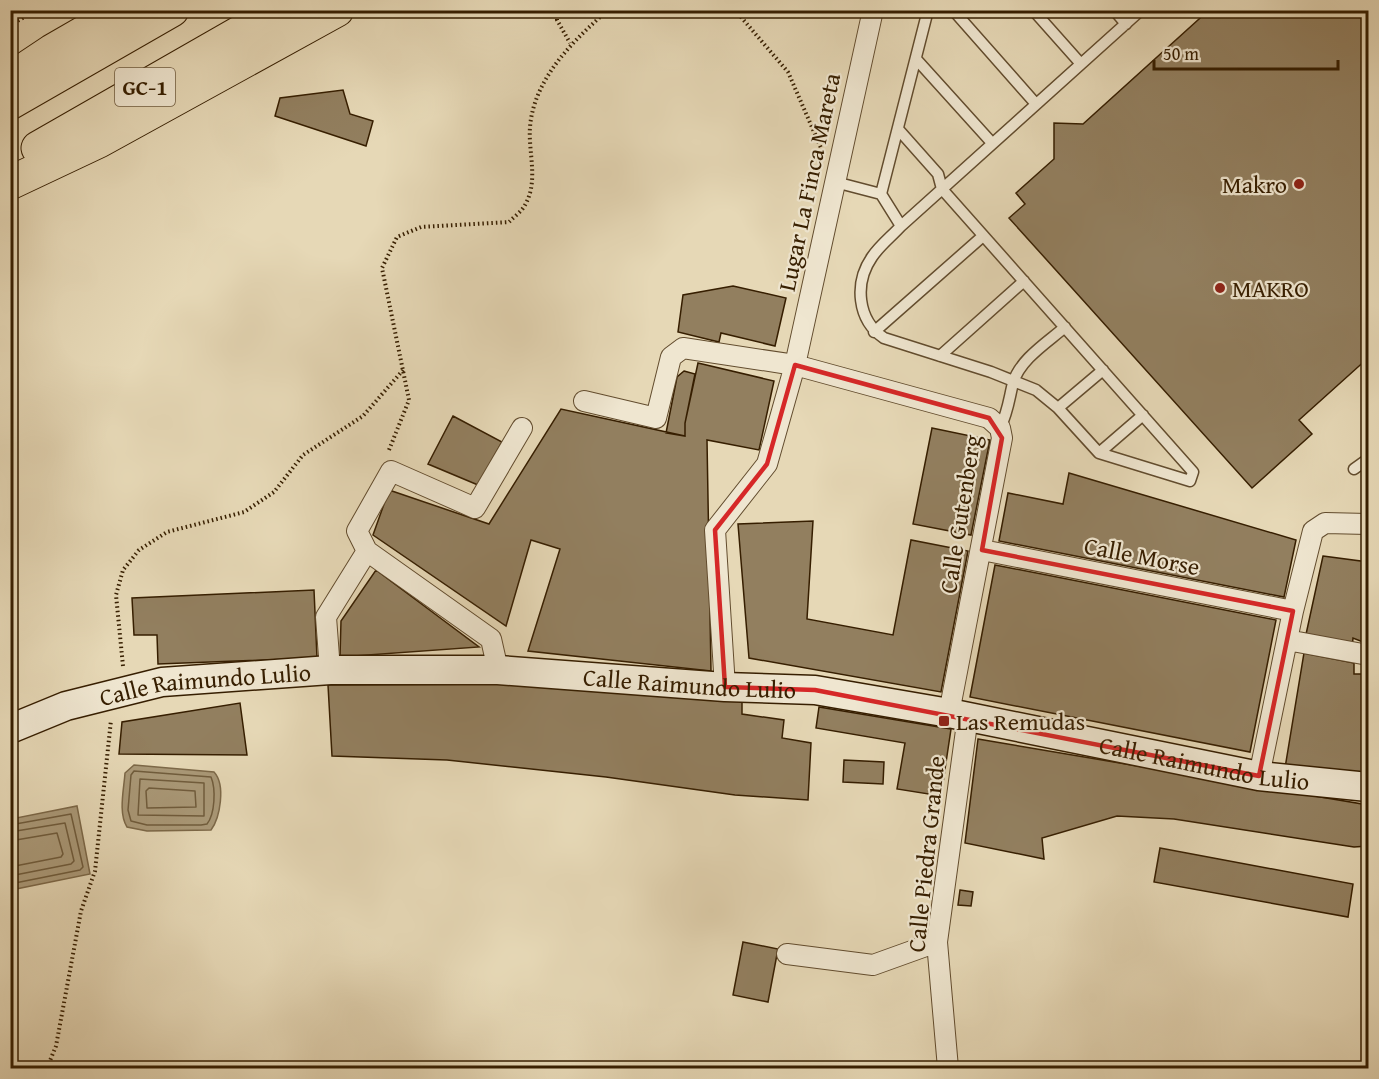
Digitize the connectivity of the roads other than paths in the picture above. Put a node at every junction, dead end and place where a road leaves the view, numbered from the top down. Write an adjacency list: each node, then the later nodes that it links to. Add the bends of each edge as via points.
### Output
1 (123, 10): 14 (highway)
2 (172, 10): 15 (highway, GC-1)
3 (279, 10): 19 (highway, GC-1)
4 (337, 10): 21 (highway, via 99,141)
5 (873, 10): 20 (street, Lugar La Finca Mareta)
6 (928, 10): 12 (lane)
7 (953, 10): 16 (lane)
8 (1033, 10): 13 (lane)
9 (1114, 10): 11 (lane)
10 (1142, 10): 11 (lane)
11 (1126, 24): 13 (lane)
12 (917, 60): 17 (lane); 18 (lane)
13 (1080, 64): 16 (lane)
14 (10, 79)
15 (10, 103)
16 (1036, 104): 18 (lane)
17 (898, 129): 22 (lane, via 938,174); 23 (lane)
18 (992, 143): 22 (lane)
19 (10, 164)
20 (835, 182): 23 (lane); 30 (street, Lugar La Finca Mareta)
21 (10, 183)
22 (942, 189): 24 (lane); 25 (lane)
23 (881, 194): 24 (lane)
24 (901, 226): 28 (lane, via 872,257 861,285 863,317)
25 (983, 236): 26 (lane); 28 (lane)
26 (1024, 281): 27 (lane); 29 (lane)
27 (1065, 327): 31 (lane); 32 (lane, via 1024,364)
28 (874, 332): 29 (lane)
29 (940, 356): 32 (lane)
30 (795, 365): 33 (street, Calle Gutenberg, via 683,348 671,357 656,418); 37 (street, Calle Gutenberg, via 989,418); 49 (street, Lugar La Finca Mareta, via 767,464 715,530)
31 (1102, 370): 34 (lane); 35 (lane)
32 (1014, 381): 34 (lane, via 1036,390); 37 (lane, via 1010,406)
33 (584, 401)
34 (1058, 408): 38 (lane)
35 (1143, 415): 38 (lane); 38 (lane, via 1193,472 1190,481)
36 (522, 428): 43 (street, via 475,508 391,471 357,531)
37 (1000, 428): 42 (street, Calle Gutenberg, via 1002,438)
38 (1099, 453)
39 (1368, 459): 40 (lane)
40 (1354, 469)
41 (1368, 524): 44 (street, via 1325,522 1313,531)
42 (982, 550): 44 (street, Calle Morse); 50 (street, Calle Gutenberg)
43 (367, 551): 47 (street, via 326,617); 48 (street, via 491,639)
44 (1293, 611): 45 (street)
45 (1287, 640): 46 (street); 52 (street)
46 (1368, 655)
47 (330, 670): 48 (street, Calle Raimundo Lulio); 51 (street, Calle Raimundo Lulio, via 162,682 66,706)
48 (498, 670): 49 (street, Calle Raimundo Lulio)
49 (725, 687): 50 (street, Calle Raimundo Lulio, via 816,690)
50 (959, 714): 52 (street, Calle Raimundo Lulio); 54 (street, Calle Piedra Grande)
51 (10, 729)
52 (1259, 776): 53 (street, Calle Raimundo Lulio)
53 (1368, 787)
54 (937, 942): 55 (street, via 873,965); 56 (street, Calle Piedra Grande)
55 (787, 954)
56 (948, 1068)

